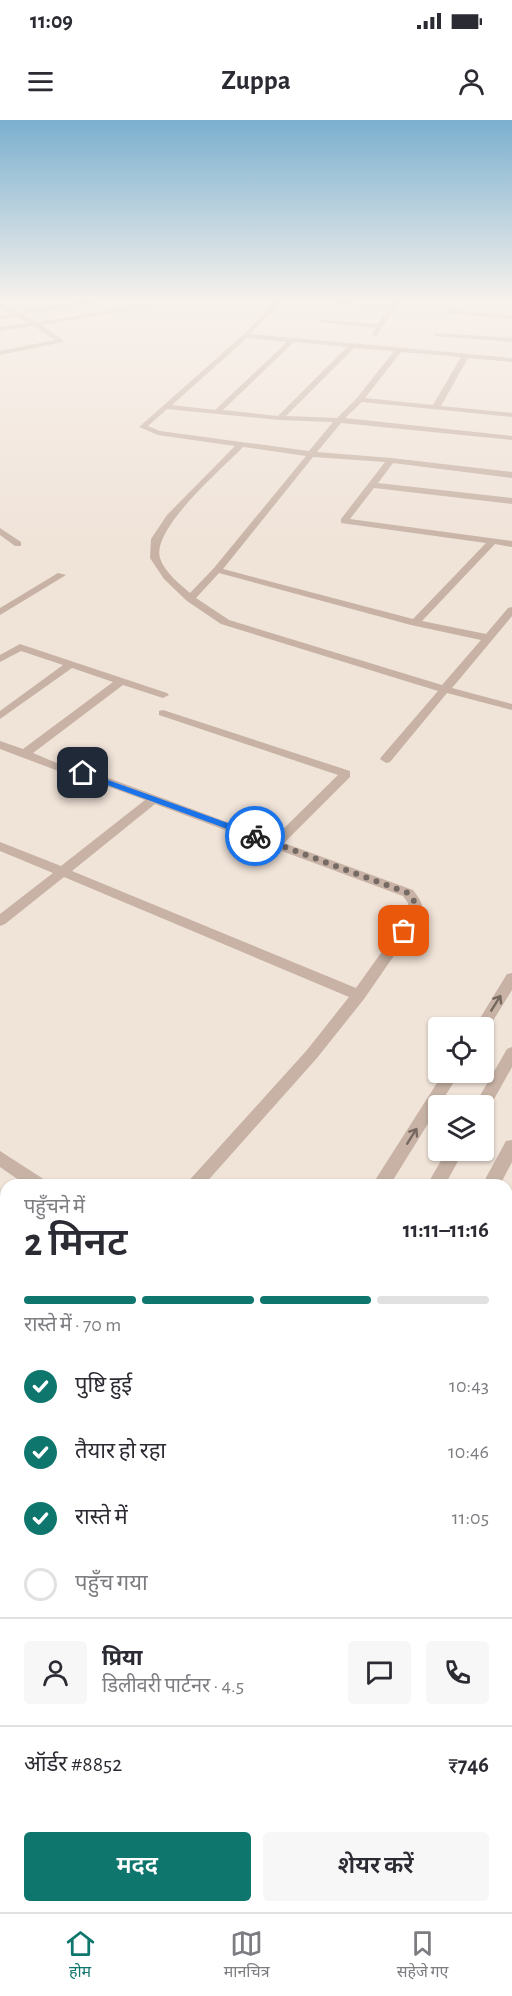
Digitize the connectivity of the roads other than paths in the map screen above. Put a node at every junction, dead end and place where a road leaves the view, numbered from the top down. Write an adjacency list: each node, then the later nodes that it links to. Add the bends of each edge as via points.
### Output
1 (192, 383): 7 (street)
2 (248, 383): 9 (street)
3 (315, 383): 11 (street)
4 (374, 383): 6 (street)
5 (450, 383): 8 (street)
6 (360, 400): 8 (street); 12 (street)
7 (165, 407): 9 (street); 14 (street, via 143,427 158,433)
8 (436, 407): 10 (street)
9 (217, 412): 11 (street)
10 (512, 415)
11 (280, 418): 12 (street)
12 (339, 420): 13 (street); 15 (street)
13 (512, 438)
14 (241, 445): 15 (street); 26 (street, via 170,517 156,539 155,558 166,577)
15 (310, 454): 16 (street); 24 (street)
16 (391, 460): 17 (street); 18 (street)
17 (512, 475)
18 (372, 485): 19 (street); 21 (street, via 344,521)
19 (512, 501)
20 (0, 531): 23 (street)
21 (493, 541): 22 (street); 29 (street)
22 (512, 543)
23 (18, 544)
24 (217, 570): 26 (street); 29 (street)
25 (61, 575): 28 (street)
26 (190, 599): 34 (street, via 225,622)
27 (512, 610): 30 (street)
28 (0, 612)
29 (415, 623): 30 (street)
30 (488, 638): 34 (street)
31 (0, 659): 32 (street, via 20,646)
32 (71, 664): 33 (street); 38 (street)
33 (121, 681): 35 (street); 40 (street)
34 (443, 689): 36 (street); 41 (street)
35 (163, 695)
36 (512, 707)
37 (163, 713): 45 (street, via 346,774)
38 (0, 716)
39 (0, 745): 40 (street)
40 (24, 754): 42 (street)
41 (386, 759)
42 (65, 770)
43 (83, 773): 44 (street)
44 (154, 799): 45 (street); 47 (street)
45 (275, 844): 50 (street, via 408,893 415,900 415,915)
46 (0, 846): 47 (street)
47 (64, 872): 48 (street); 50 (street)
48 (0, 921)
49 (512, 978): 51 (street, one-way to 49)
50 (359, 995): 59 (street, via 312,1054)
51 (488, 1017)
52 (512, 1053): 54 (street)
53 (445, 1083): 60 (street, one-way to 53)
54 (488, 1095)
55 (512, 1146): 62 (street)
56 (0, 1158): 58 (street)
57 (450, 1161): 61 (street)
58 (30, 1179)
59 (199, 1179)
60 (385, 1179)
61 (439, 1179)
62 (494, 1179)

